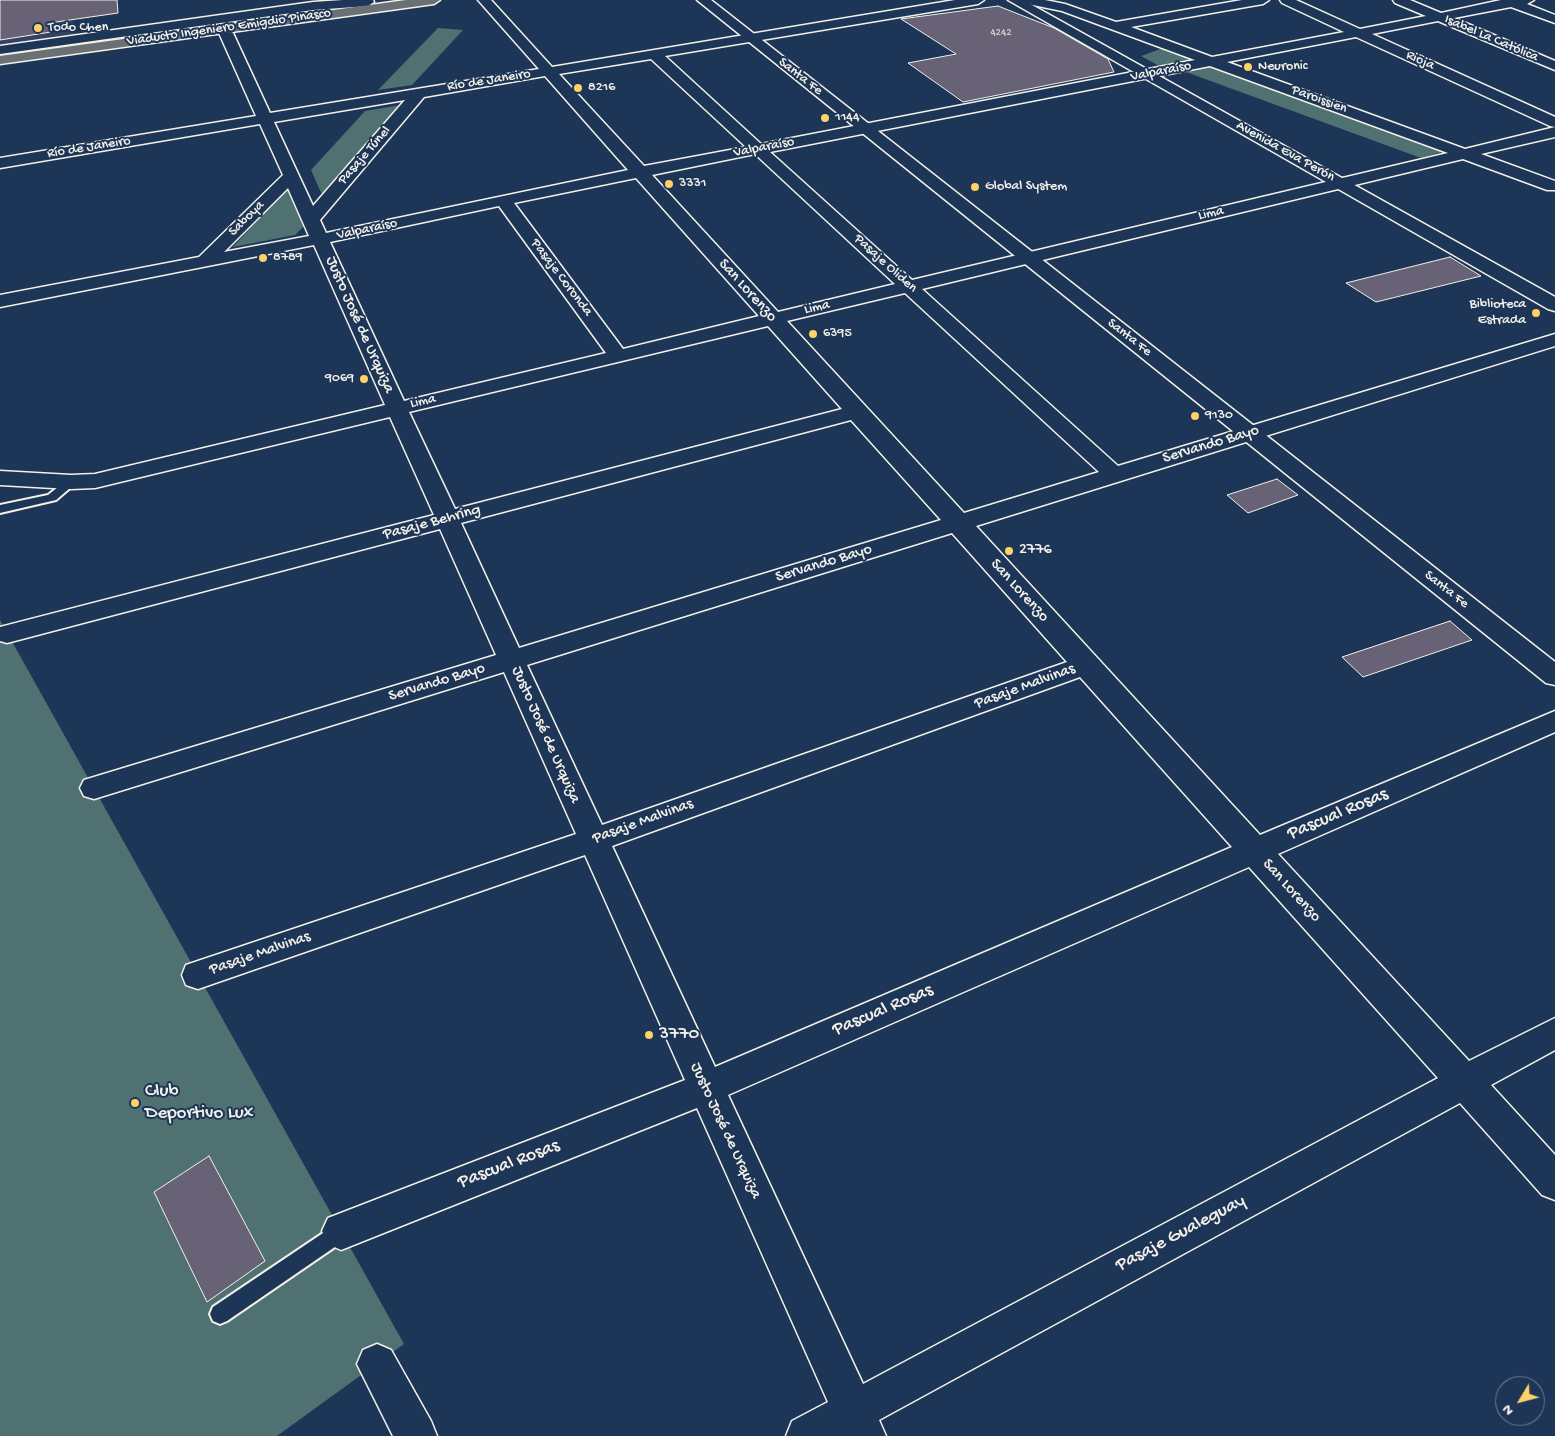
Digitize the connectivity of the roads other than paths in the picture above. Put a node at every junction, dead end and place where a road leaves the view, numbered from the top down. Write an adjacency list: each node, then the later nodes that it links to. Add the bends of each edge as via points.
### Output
1 (434, 0): 14 (main road, Viaducto Ingeniero Emigdio Pinasco)
2 (484, 0): 29 (street, San Lorenzo)
3 (703, 0): 21 (street, Santa Fe)
4 (978, 0): 21 (street, Río de Janeiro)
5 (1014, 0): 30 (street, Avenida Eva Perón)
6 (1027, 0): 19 (street, Paroissien, via 1065,8)
7 (1263, 0): 19 (street)
8 (1286, 0): 20 (street, Rioja)
9 (1399, 0): 16 (street, Isabel La Católica)
10 (1528, 0): 12 (street, Valparaíso)
11 (375, 1): 15 (main road, Viaducto Ingeniero Emigdio Pinasco); 18 (street, via 313,6)
12 (1510, 2): 16 (street, Valparaíso); 17 (street)
13 (215, 6): 18 (street, Justo José de Urquiza)
14 (338, 12): 15 (main road, Viaducto Ingeniero Emigdio Pinasco); 18 (street, via 297,22)
15 (282, 17): 24 (main road, Viaducto Ingeniero Emigdio Pinasco); 25 (main road, Viaducto Ingeniero Emigdio Pinasco)
16 (1440, 17): 20 (street, Valparaíso); 28 (street, Isabel La Católica)
17 (1555, 19)
18 (223, 26): 22 (street); 27 (street); 32 (street, Justo José de Urquiza)
19 (1116, 26): 26 (street, Paroissien)
20 (1359, 33): 26 (street, Valparaíso); 33 (street, Rioja)
21 (751, 38): 23 (street, Río de Janeiro); 34 (street, Santa Fe)
22 (0, 50)
23 (654, 54): 29 (street, Río de Janeiro); 36 (street, Pasaje Oliden)
24 (0, 55)
25 (0, 60)
26 (1214, 62): 30 (street, Valparaíso); 37 (street, Paroissien)
27 (0, 66)
28 (1555, 66)
29 (548, 72): 31 (street, Río de Janeiro); 39 (street, San Lorenzo)
30 (1148, 74): 34 (street, Valparaíso); 41 (street, Avenida Eva Perón)
31 (419, 93): 32 (street, Río de Janeiro); 44 (street, Pasaje Túnel)
32 (265, 119): 38 (street, Río de Janeiro); 40 (street, Justo José de Urquiza)
33 (1555, 123)
34 (865, 128): 36 (street, Valparaíso); 45 (street, Santa Fe)
35 (1555, 132): 37 (street, Lima)
36 (758, 149): 39 (street, Valparaíso); 47 (street, Pasaje Oliden)
37 (1464, 152): 41 (street, Lima); 42 (street, Paroissien)
38 (0, 163)
39 (640, 172): 43 (street, Valparaíso); 50 (street, San Lorenzo)
40 (291, 176): 44 (street, Justo José de Urquiza); 46 (street, Saboya)
41 (1341, 183): 45 (street, Lima); 49 (street, Avenida Eva Perón)
42 (1553, 186)
43 (504, 201): 44 (street, Valparaíso); 52 (street, Pasaje Coronda)
44 (315, 229): 46 (street, Valparaíso); 53 (street, Justo José de Urquiza)
45 (1028, 258): 47 (street, Lima); 55 (street, Santa Fe)
46 (204, 262): 48 (street, Valparaíso)
47 (908, 286): 50 (street, Lima); 56 (street, Pasaje Oliden)
48 (0, 302)
49 (1555, 305)
50 (772, 318): 52 (street, Lima); 54 (street, San Lorenzo)
51 (1555, 340): 55 (street, Servando Bayo)
52 (618, 355): 53 (street, Lima)
53 (396, 408): 58 (street, Lima, via 95,481); 60 (street, Justo José de Urquiza)
54 (857, 412): 60 (street, Pasaje Behring); 61 (street, San Lorenzo)
55 (1250, 434): 56 (street, Servando Bayo); 65 (street, Santa Fe)
56 (1116, 475): 61 (street, Servando Bayo)
57 (9, 478): 58 (street, Lima)
58 (71, 482): 59 (lane, via 52,498)
59 (0, 508)
60 (447, 519): 62 (street, Pasaje Behring); 63 (street, Justo José de Urquiza)
61 (958, 523): 63 (street, Servando Bayo); 64 (street, San Lorenzo)
62 (7, 634)
63 (511, 660): 67 (street, Servando Bayo); 68 (street, Justo José de Urquiza)
64 (1086, 665): 68 (street, Pasaje Malvinas); 69 (street, San Lorenzo)
65 (1555, 676)
66 (1555, 721): 69 (street, Pascual Rosas)
67 (94, 788)
68 (593, 840): 70 (street, Pasaje Malvinas); 73 (street, Justo José de Urquiza)
69 (1254, 850): 72 (street, San Lorenzo); 73 (street, Pascual Rosas)
70 (198, 975)
71 (1555, 1033): 72 (street, Pasaje Gualeguay)
72 (1464, 1082): 74 (street, San Lorenzo); 78 (street, Pasaje Gualeguay)
73 (706, 1088): 75 (street, Pascual Rosas); 78 (street, Justo José de Urquiza)
74 (1555, 1182)
75 (341, 1231): 76 (lane, Pascual Rosas)
76 (220, 1314)
77 (377, 1364): 79 (street)
78 (859, 1424): 80 (street, Pasaje Gualeguay)
79 (416, 1436)
80 (807, 1436)

